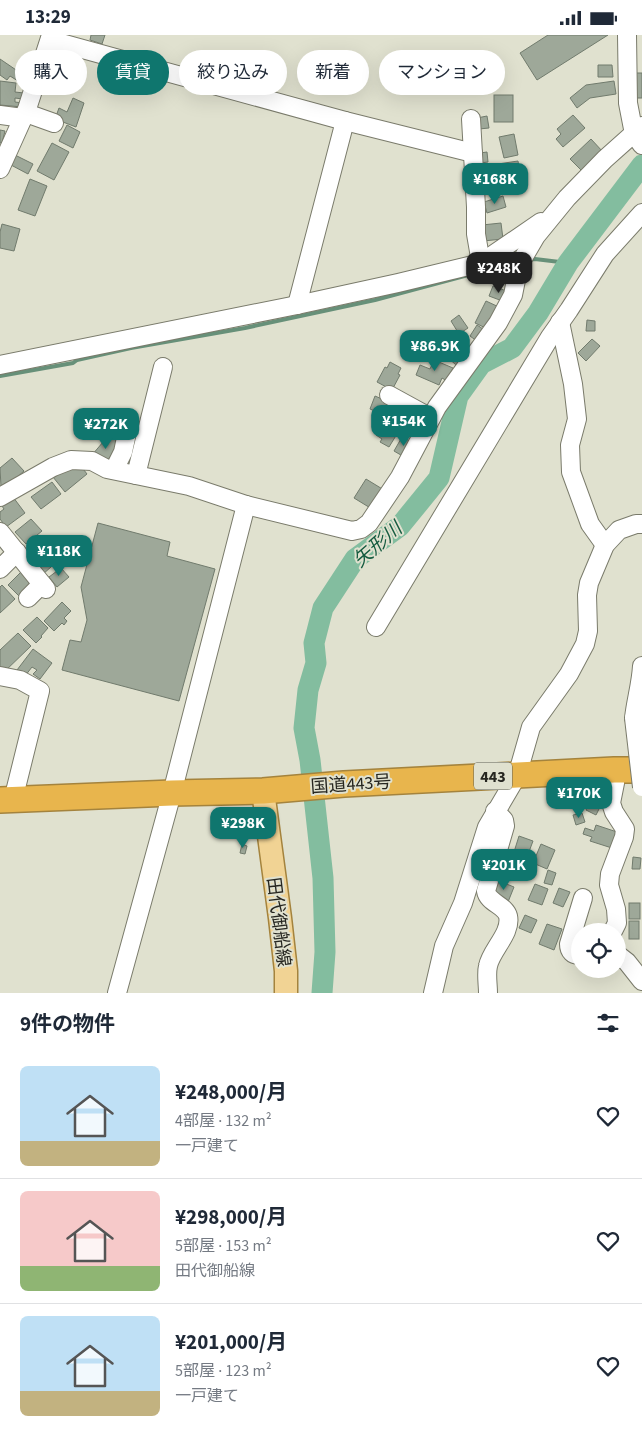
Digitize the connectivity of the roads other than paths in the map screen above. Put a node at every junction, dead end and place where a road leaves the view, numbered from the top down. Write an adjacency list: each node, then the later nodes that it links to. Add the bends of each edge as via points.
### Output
1 (627, 35): 9 (street, via 628,103)
2 (50, 37): 4 (street); 7 (street)
3 (0, 115): 4 (street)
4 (23, 118): 6 (street); 8 (street); 11 (street)
5 (470, 119): 10 (street)
6 (0, 121)
7 (346, 121): 10 (street); 15 (street)
8 (54, 123)
9 (639, 136): 12 (street, via 606,159)
10 (473, 153): 14 (street, via 476,234)
11 (0, 169)
12 (557, 210): 14 (street); 20 (street, via 519,265 513,295 498,323)
13 (642, 213): 16 (street, via 605,254)
14 (481, 263): 15 (street)
15 (297, 305): 17 (street)
16 (560, 322): 28 (street, via 577,419 570,445 571,472 590,524); 32 (street)
17 (0, 365)
18 (164, 367): 23 (street)
19 (389, 395): 20 (street)
20 (432, 418): 25 (street, via 400,477 369,523 361,529 352,531)
21 (127, 433): 22 (street)
22 (114, 471): 23 (street); 24 (street, via 92,461 71,460)
23 (136, 475): 25 (street, via 189,486)
24 (0, 497)
25 (246, 505): 40 (street)
26 (642, 525): 28 (street, via 619,530)
27 (0, 532): 29 (street)
28 (605, 545): 37 (street, via 590,583 585,644 569,674 531,727)
29 (17, 552): 30 (street); 31 (street, via 44,587)
30 (0, 569)
31 (28, 598)
32 (376, 627)
33 (642, 666): 38 (street, bridge, via 634,718)
34 (0, 676): 41 (street, via 40,691)
35 (614, 770): 36 (highway, 国道443号 / 443); 37 (highway, 国道443号 / 443); 45 (street, via 612,803 625,829 610,874)
36 (642, 770)
37 (516, 775): 39 (highway, 国道443号 / 443); 42 (street)
38 (642, 787)
39 (263, 791): 40 (highway, 国道443号 / 443); 51 (main road, 田代御船線)
40 (172, 793): 41 (highway, 国道443号 / 443); 50 (street)
41 (6, 800)
42 (496, 811): 52 (street, via 487,827 463,903 444,946); 53 (street, via 505,826 486,891 487,897 506,912 508,923 488,965)
43 (583, 898): 44 (street)
44 (575, 923)
45 (616, 923)
46 (571, 935): 47 (street, via 568,944)
47 (571, 952)
48 (626, 961): 49 (street)
49 (642, 981)
50 (117, 993)
51 (286, 993)
52 (433, 993)
53 (488, 993)

